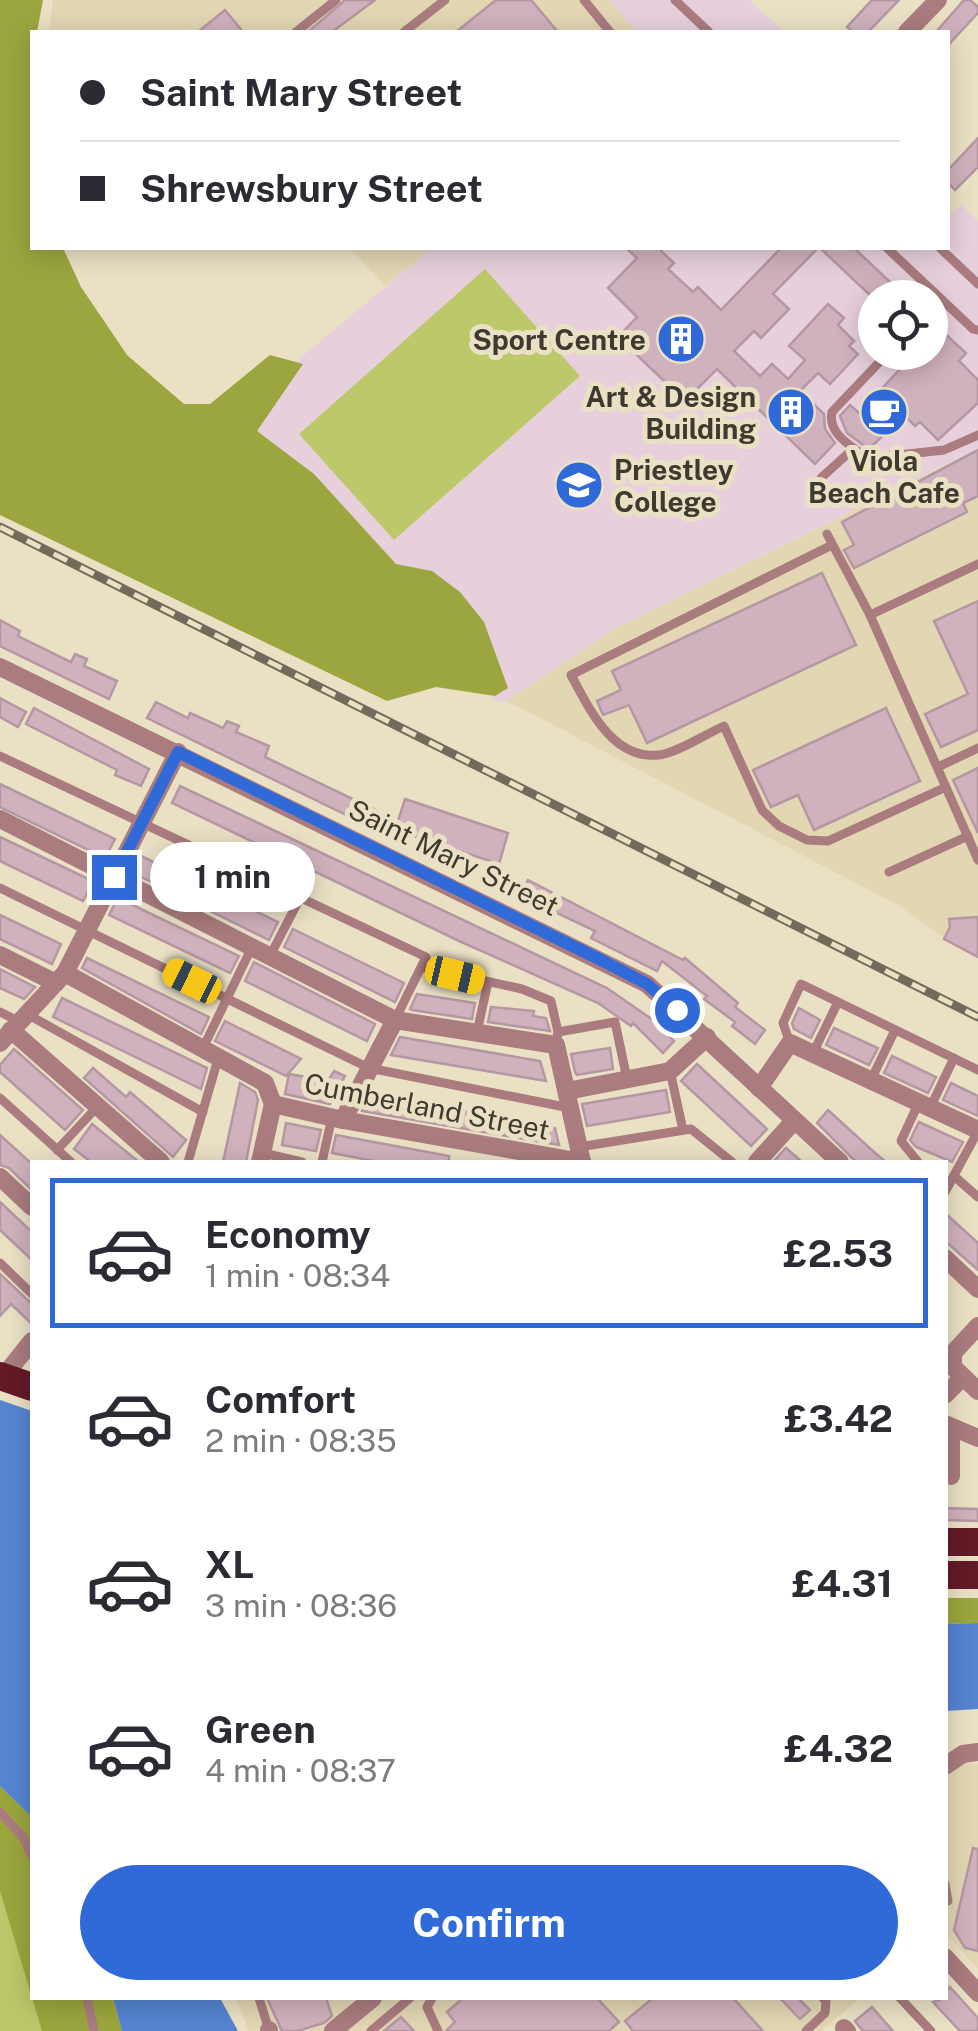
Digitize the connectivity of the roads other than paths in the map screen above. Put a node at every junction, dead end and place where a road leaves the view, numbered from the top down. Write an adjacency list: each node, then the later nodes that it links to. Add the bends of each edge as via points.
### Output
1 (336, 0): 6 (lane)
2 (445, 0): 7 (lane)
3 (584, 0): 8 (lane)
4 (675, 0): 9 (lane)
5 (938, 0): 10 (street)
6 (298, 30)
7 (407, 30)
8 (608, 30)
9 (707, 30)
10 (909, 30)
11 (889, 250): 14 (lane)
12 (942, 250): 13 (lane)
13 (978, 284)
14 (978, 330)
15 (873, 370): 17 (lane, via 830,416)
16 (978, 435): 17 (lane, via 944,450 871,458)
17 (854, 448): 18 (lane)
18 (822, 478)
19 (827, 534): 20 (lane)
20 (832, 546): 22 (lane); 28 (lane, via 570,674 600,728 632,751 660,756 724,726 762,810 807,840 828,841)
21 (978, 564): 22 (lane)
22 (870, 616): 27 (lane)
23 (0, 668): 25 (street, Saint Mary Street)
24 (978, 748): 27 (lane)
25 (178, 752): 30 (street); 51 (street, Saint Mary Street, via 647,984)
26 (0, 756): 30 (lane)
27 (938, 768): 28 (lane)
28 (946, 786): 31 (lane)
29 (0, 819): 34 (street)
30 (142, 824): 34 (street); 36 (lane)
31 (968, 836): 32 (lane); 33 (lane)
32 (978, 860)
33 (889, 872)
34 (114, 877): 37 (street); 38 (street)
35 (0, 888): 37 (lane)
36 (300, 898): 40 (lane); 41 (lane, via 426,957)
37 (86, 930): 42 (street); 44 (lane)
38 (252, 947): 40 (street); 44 (lane)
39 (0, 955): 42 (street, Cumberland Street)
40 (270, 956): 47 (street)
41 (422, 967): 43 (lane); 47 (lane)
42 (60, 978): 48 (street); 55 (street, Cumberland Street)
43 (488, 982): 50 (lane); 52 (lane, via 552,1000)
44 (227, 998): 55 (lane); 57 (lane)
45 (838, 1002): 49 (lane); 53 (lane, via 801,984 783,1022); 54 (lane)
46 (0, 1012): 48 (lane)
47 (395, 1020): 50 (street); 57 (street)
48 (15, 1027): 67 (street); 68 (lane)
49 (895, 1030): 56 (lane); 61 (lane)
50 (477, 1032): 52 (street)
51 (707, 1037): 59 (street); 62 (street, Saint Mary Street)
52 (557, 1039): 60 (lane, via 615,1022); 64 (street)
53 (790, 1043): 54 (street); 62 (street)
54 (813, 1053): 61 (street)
55 (210, 1055): 65 (street, Cumberland Street, via 265,1082); 68 (lane)
56 (954, 1058): 58 (lane); 66 (lane)
57 (369, 1068): 64 (lane); 69 (street)
58 (978, 1070)
59 (670, 1071): 60 (street); 71 (lane)
60 (627, 1080): 64 (street)
61 (870, 1080): 66 (street)
62 (759, 1088): 70 (street, Saint Mary Street)
63 (0, 1098): 73 (lane)
64 (568, 1100): 74 (street)
65 (273, 1104): 69 (street, Cumberland Street); 75 (street)
66 (925, 1105): 72 (street); 83 (lane, via 901,1140)
67 (98, 1107): 73 (lane); 77 (street)
68 (203, 1112): 78 (lane)
69 (338, 1119): 74 (street, Cumberland Street); 79 (lane)
70 (794, 1121): 81 (street); 82 (street, Saint Mary Street)
71 (683, 1130): 74 (lane); 80 (lane, via 691,1129)
72 (978, 1130): 84 (lane)
73 (57, 1150): 76 (lane)
74 (581, 1157)
75 (261, 1158)
76 (70, 1160)
77 (159, 1160)
78 (189, 1160)
79 (323, 1160)
80 (730, 1160)
81 (760, 1160)
82 (838, 1160)
83 (916, 1160)
84 (954, 1176): 86 (lane); 87 (lane)
85 (0, 1177): 88 (street)
86 (948, 1187)
87 (978, 1197)
88 (30, 1205)
89 (948, 1261): 91 (street)
90 (0, 1263): 92 (lane)
91 (978, 1289)
92 (30, 1292)
93 (978, 1326): 96 (street, via 953,1352)
94 (30, 1344): 95 (street)
95 (2, 1377): 97 (highway)
96 (962, 1378): 98 (street); 99 (street)
97 (30, 1386)
98 (978, 1391)
99 (948, 1392)
100 (948, 1426): 101 (street); 102 (street)
101 (978, 1438)
102 (951, 1476)
103 (948, 1542): 104 (highway)
104 (978, 1542)
105 (948, 1575): 106 (highway)
106 (978, 1575)
107 (978, 1752): 108 (street)
108 (948, 1764)
109 (0, 1812): 110 (lane)
110 (30, 1852)
111 (948, 1965): 112 (street)
112 (978, 1992)
113 (87, 2000): 121 (lane)
114 (259, 2000): 120 (lane)
115 (371, 2000): 122 (street)
116 (408, 2000): 123 (lane)
117 (431, 2000): 124 (lane, via 427,2007)
118 (825, 2000): 125 (lane, via 825,2014)
119 (908, 2000): 126 (lane)
120 (269, 2030)
121 (94, 2031)
122 (333, 2031)
123 (372, 2031)
124 (438, 2031)
125 (806, 2031)
126 (930, 2031)

